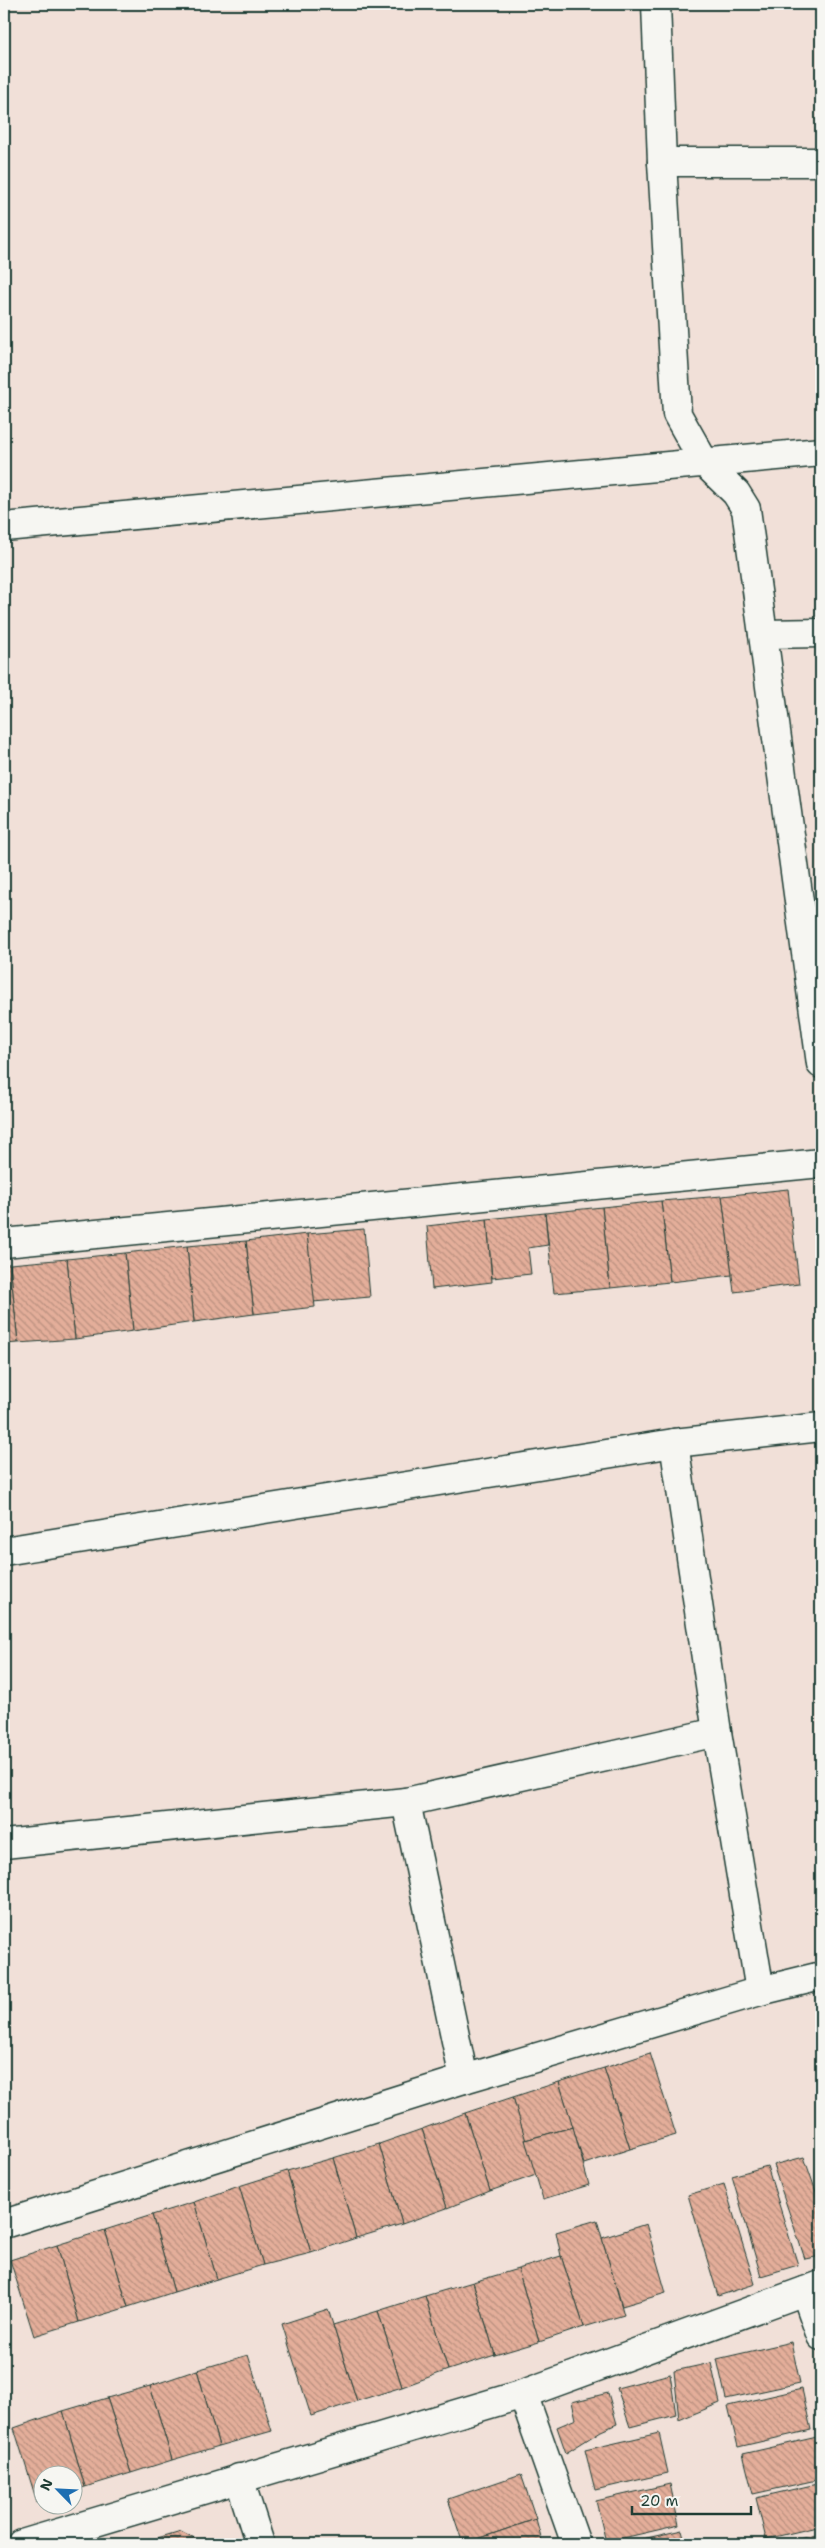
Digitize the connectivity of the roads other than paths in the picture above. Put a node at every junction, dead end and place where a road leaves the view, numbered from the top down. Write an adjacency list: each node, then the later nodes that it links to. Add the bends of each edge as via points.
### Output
1 (656, 4): 2 (street)
2 (662, 162): 3 (street); 5 (street, via 677,414)
3 (821, 162)
4 (821, 452): 5 (street)
5 (704, 462): 6 (street); 8 (street, via 736,493 746,510)
6 (4, 527)
7 (821, 633): 8 (street)
8 (763, 634): 9 (street)
9 (817, 1006): 10 (street)
10 (821, 1064)
11 (821, 1163): 12 (street)
12 (4, 1243)
13 (821, 1427): 14 (street)
14 (674, 1443): 15 (street); 16 (street)
15 (4, 1551)
16 (717, 1732): 17 (street); 20 (street)
17 (406, 1802): 18 (street); 21 (street)
18 (4, 1844)
19 (821, 1976): 20 (street)
20 (760, 1991): 21 (street)
21 (464, 2079): 22 (street)
22 (4, 2224)
23 (813, 2288): 24 (street); 25 (street)
24 (821, 2336)
25 (523, 2394): 26 (street); 29 (street)
26 (239, 2478): 27 (street); 28 (street)
27 (22, 2544)
28 (260, 2544)
29 (576, 2544)

